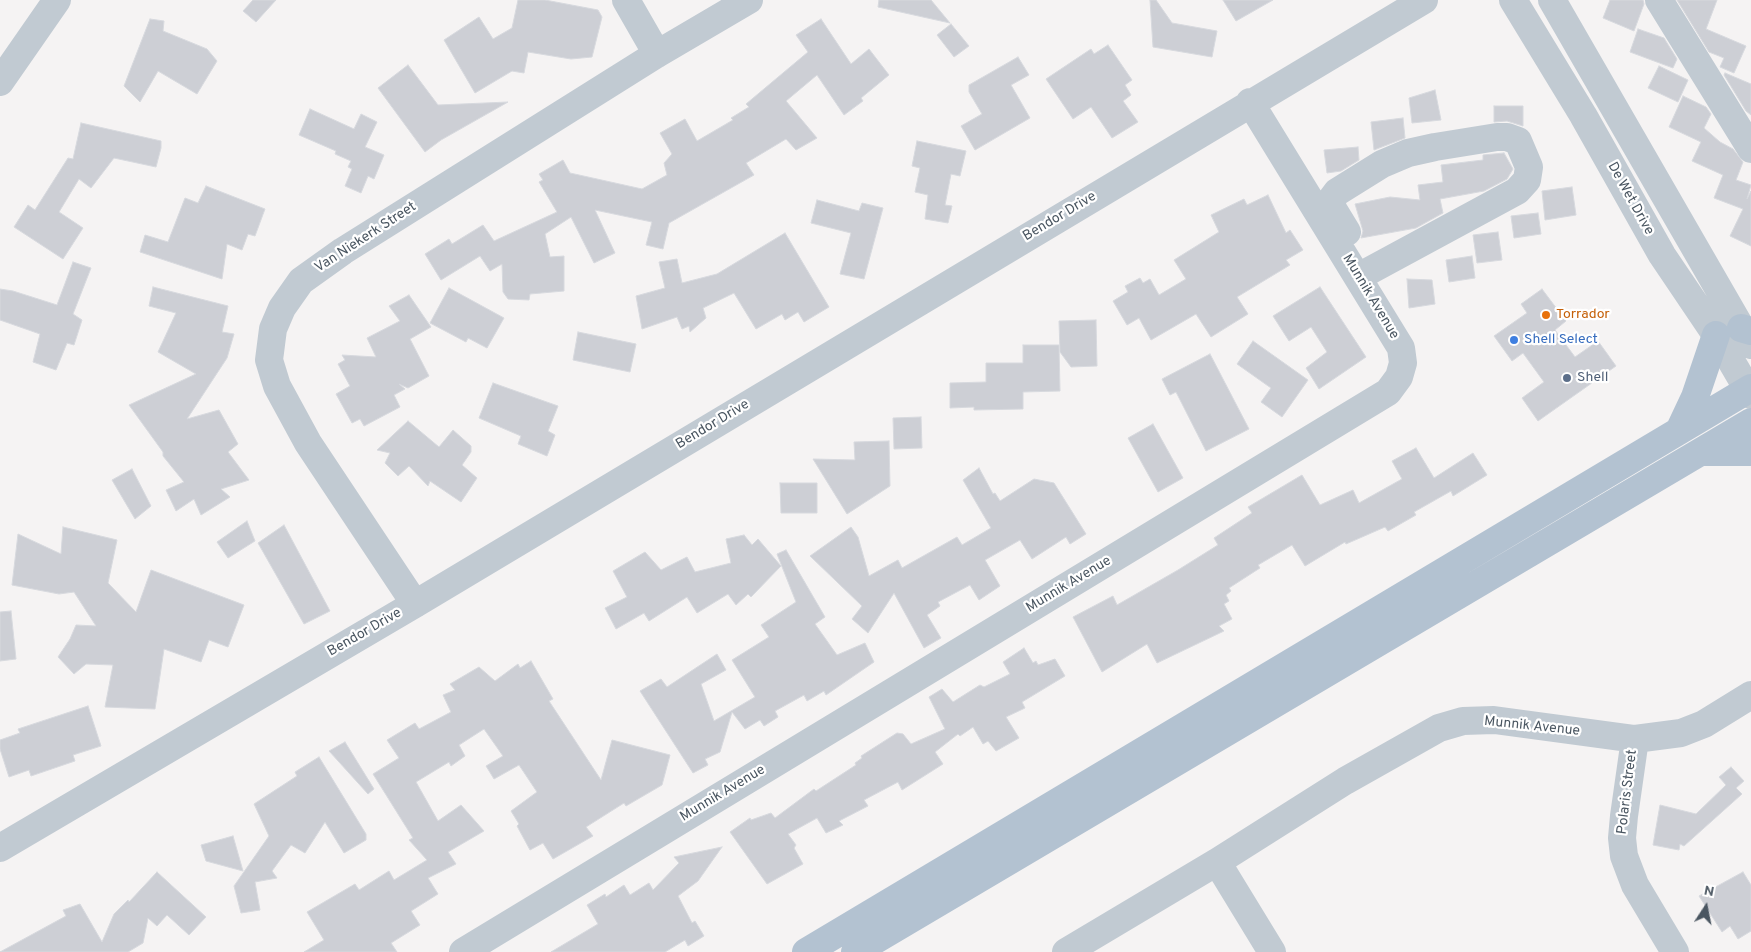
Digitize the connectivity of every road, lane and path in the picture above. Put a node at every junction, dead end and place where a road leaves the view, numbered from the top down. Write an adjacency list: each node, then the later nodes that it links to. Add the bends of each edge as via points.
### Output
1 (57, 0): 9 (street)
2 (626, 0): 8 (street)
3 (749, 0): 8 (street, Van Niekerk Street)
4 (1424, 0): 10 (street, Bendor Drive)
5 (1513, 0): 13 (street, De Wet Drive, via 1662,255)
6 (1552, 0): 13 (street, De Wet Drive)
7 (1659, 0): 11 (street)
8 (657, 54): 19 (street, Van Niekerk Street, via 343,251 301,281 282,308 273,329 269,360 277,386 308,443)
9 (0, 82)
10 (1250, 102): 12 (street, Munnik Avenue); 19 (street, Bendor Drive)
11 (1751, 149)
12 (1364, 274): 12 (street, via 1517,191 1526,180 1529,167 1518,141 1497,137 1408,153 1382,164 1336,192 1332,200 1333,209); 24 (street, Munnik Avenue, via 1401,348 1403,363 1399,377 1388,392)
13 (1740, 335): 14 (street, De Wet Drive); 16 (main road, via 1695,397)
14 (1750, 391): 16 (main road)
15 (1751, 422): 17 (main road)
16 (1679, 431): 25 (main road)
17 (1697, 452): 18 (main road); 26 (main road)
18 (1751, 452)
19 (415, 604): 22 (street, Bendor Drive)
20 (1751, 695): 21 (street, Munnik Avenue, via 1704,724 1681,733)
21 (1635, 739): 23 (street, Munnik Avenue, via 1494,720 1463,721 1439,728 1345,781); 29 (street, Polaris Street, via 1624,816 1624,856 1635,885)
22 (0, 848)
23 (1217, 862): 27 (street, Munnik Avenue); 28 (street)
24 (463, 952)
25 (806, 952)
26 (856, 952)
27 (1066, 952)
28 (1272, 952)
29 (1675, 952)

